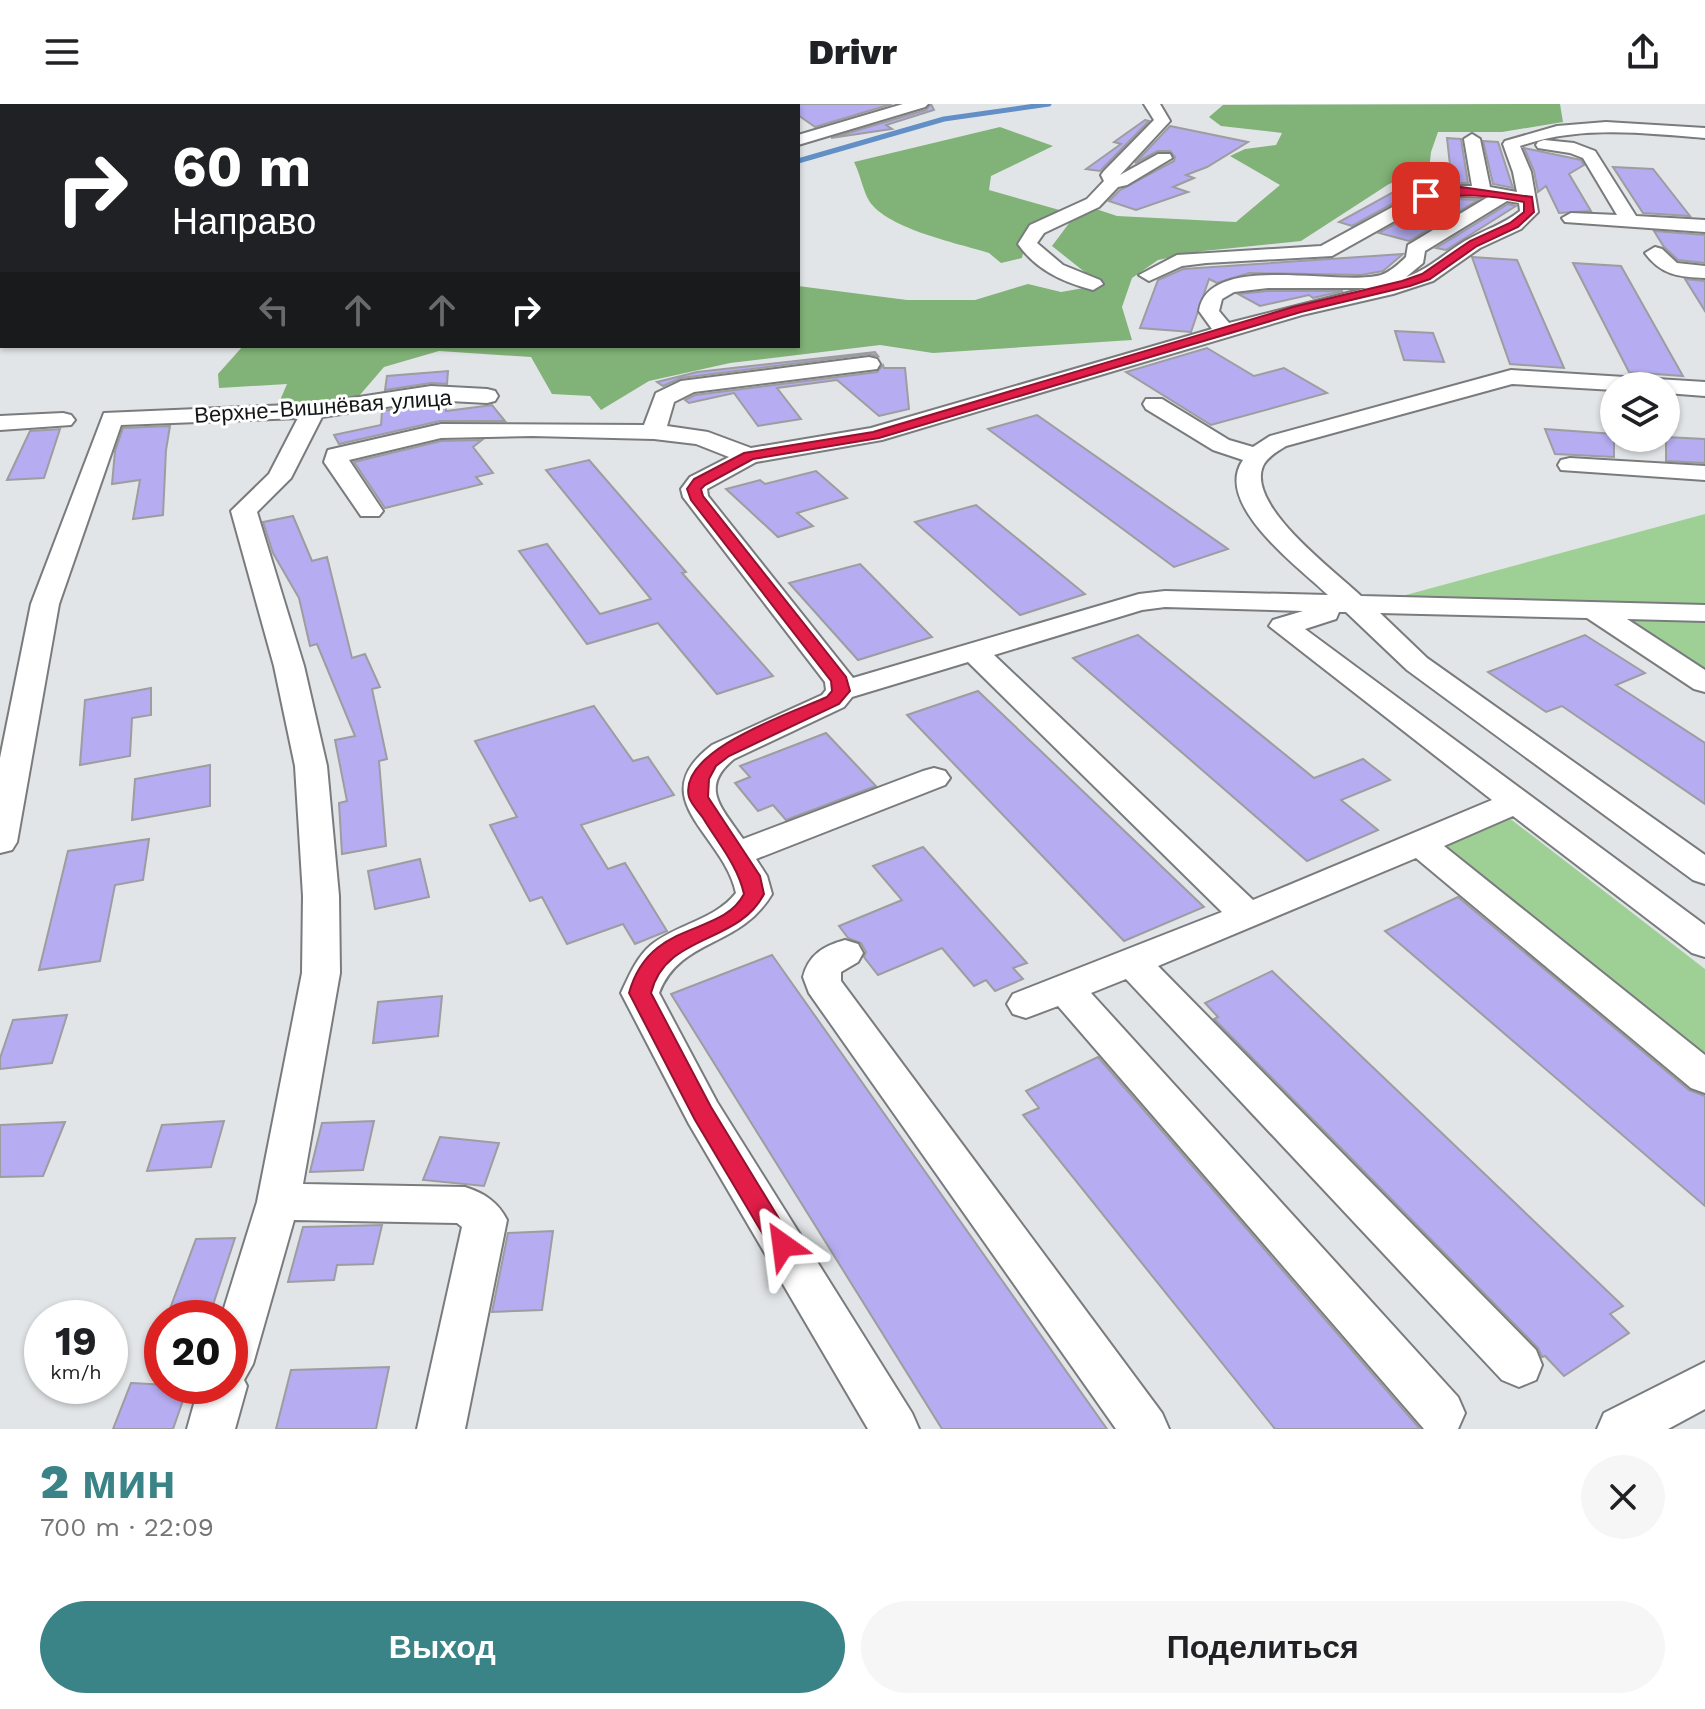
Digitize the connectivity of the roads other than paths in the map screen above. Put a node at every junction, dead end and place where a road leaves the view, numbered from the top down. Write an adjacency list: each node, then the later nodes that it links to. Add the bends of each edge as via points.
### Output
1 (920, 104): 4 (street)
2 (1152, 104): 8 (street, via 1162,121 1110,175)
3 (1705, 133): 10 (street, via 1577,122 1525,138 1511,144)
4 (800, 139)
5 (1472, 139): 9 (street)
6 (1544, 145): 12 (street, via 1589,155)
7 (1164, 158): 8 (street)
8 (1113, 182): 17 (street, via 1093,203 1037,229 1027,244 1062,275)
9 (1482, 191): 10 (street); 16 (street, via 1426,196 1325,252 1206,257 1177,261)
10 (1517, 197): 18 (street, via 1529,212 1426,277); 18 (street, via 1415,249 1416,259 1393,278 1245,283 1218,291 1209,311)
11 (1571, 218): 12 (street)
12 (1630, 222): 13 (street)
13 (1705, 226)
14 (1655, 253): 15 (street, via 1670,269)
15 (1705, 272)
16 (1149, 275)
17 (1093, 284)
18 (1225, 332): 29 (street, via 874,435)
19 (869, 364): 28 (street, via 689,386 664,398)
20 (1600, 382): 30 (street, via 1498,379 1278,441)
21 (1680, 387): 22 (street)
22 (1705, 389)
23 (487, 396): 25 (street, Верхне-Вишнёвая улица, via 431,393)
24 (1154, 404): 30 (street, via 1221,445)
25 (313, 411): 42 (street, Верхне-Вишнёвая улица, via 112,418 45,604); 51 (street, via 279,478 244,511 289,666 311,766 321,896 321,973)
26 (63, 420): 27 (street)
27 (0, 423)
28 (654, 432): 29 (street, via 700,437); 33 (street, via 441,431 337,455 336,462)
29 (749, 456): 39 (street, via 699,482 696,497 840,681)
30 (1256, 456): 34 (street, via 1248,468 1248,485 1262,517)
31 (1570, 465): 32 (street)
32 (1705, 473)
33 (370, 511)
34 (1356, 604): 35 (street); 37 (street, via 1139,602); 41 (street, via 1283,626); 45 (street, via 1417,664)
35 (1593, 610): 36 (street); 38 (street)
36 (1705, 613)
37 (973, 651): 39 (street); 46 (street)
38 (1705, 683)
39 (841, 691): 44 (street, via 833,701 709,763 698,797)
40 (934, 778): 44 (street)
41 (1517, 802): 43 (street); 47 (street)
42 (0, 842)
43 (1419, 843): 46 (street); 50 (street)
44 (736, 854): 59 (street, via 754,894 747,907 660,957 645,975 640,993 703,1113)
45 (1705, 872)
46 (1248, 916): 49 (street)
47 (1705, 944)
48 (845, 953): 60 (street, via 822,969 822,983)
49 (1132, 962): 53 (street); 56 (street, via 1046,996)
50 (1705, 1077)
51 (278, 1202): 52 (street); 58 (street, via 465,1205 485,1220)
52 (248, 1303)
53 (1519, 1365)
54 (1705, 1384): 61 (street)
55 (218, 1404): 57 (street)
56 (1441, 1413)
57 (211, 1429)
58 (441, 1429)
59 (895, 1429)
60 (1145, 1429)
61 (1621, 1429)

